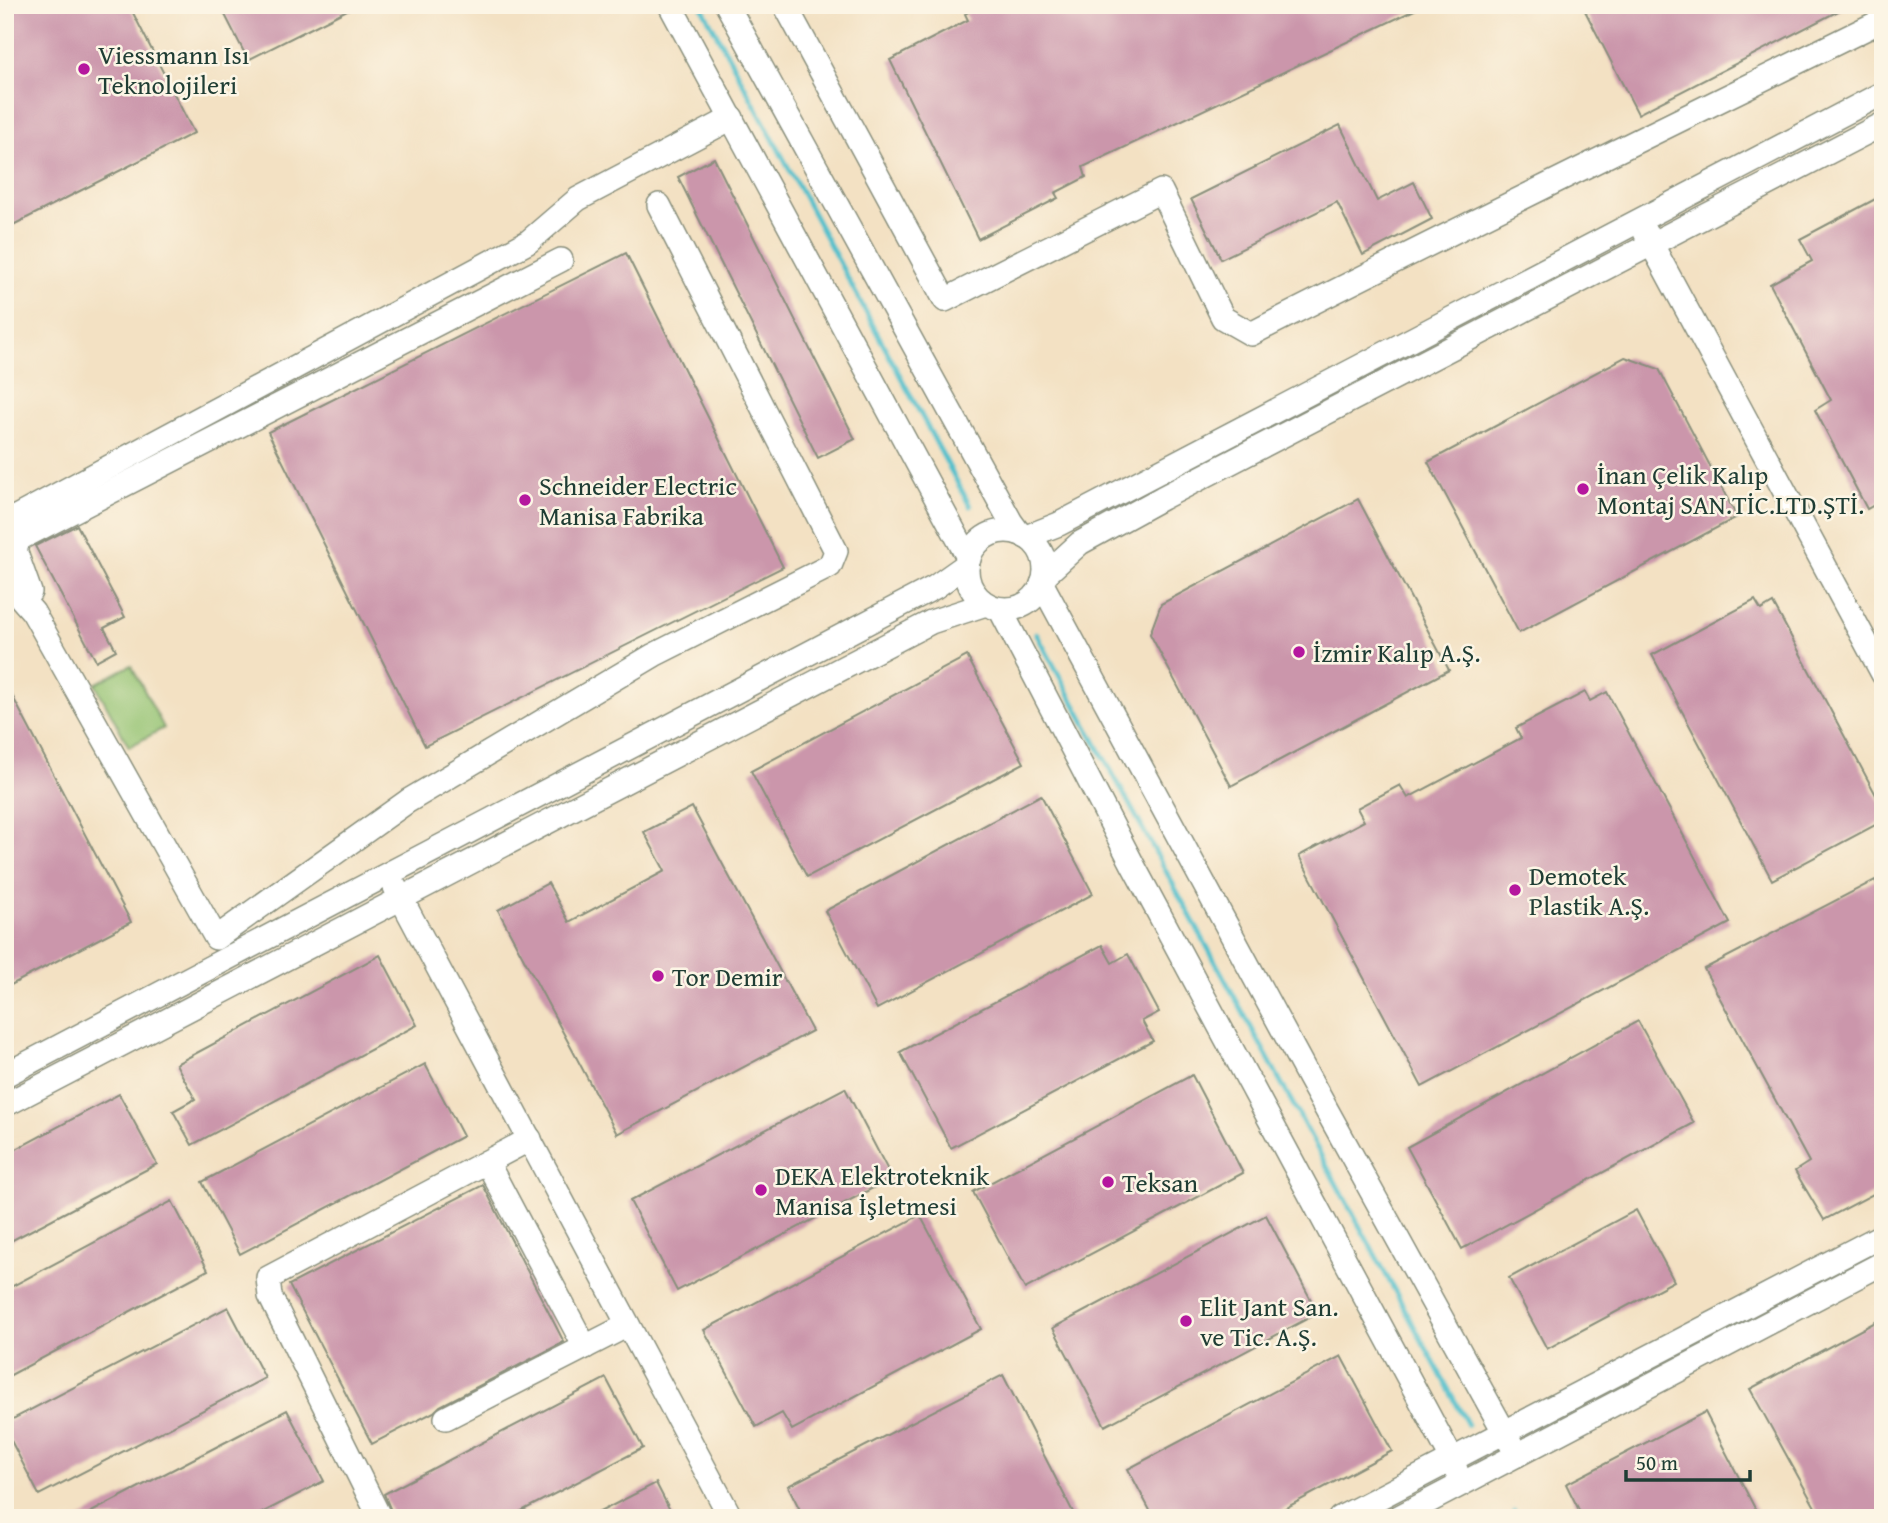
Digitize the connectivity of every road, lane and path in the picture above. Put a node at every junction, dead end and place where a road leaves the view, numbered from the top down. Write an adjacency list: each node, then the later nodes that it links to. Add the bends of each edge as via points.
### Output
1 (670, 5): 6 (street)
2 (727, 5): 13 (street, via 997,498)
3 (785, 5): 4 (street, via 945,300 1161,191 1223,318 1251,334)
4 (1883, 20)
5 (1883, 93): 9 (street)
6 (732, 118): 12 (street, via 578,199 528,242); 14 (street)
7 (1883, 124): 10 (street)
8 (659, 205): 22 (street, via 836,551 830,566 654,655 408,801)
9 (1639, 220): 10 (street); 13 (street, via 1059,524)
10 (1651, 244): 16 (street, via 1080,543); 19 (street)
11 (561, 260): 18 (street, via 19,539 15,550)
12 (5, 523)
13 (1022, 535): 14 (street, via 1006,530 993,533 981,539); 16 (street, via 1044,559)
14 (968, 562): 17 (street, via 969,586); 20 (street, via 935,587)
15 (5, 569): 18 (street)
16 (1044, 580): 17 (street, via 1036,596 1025,604 1013,609); 33 (street)
17 (993, 607): 21 (street, via 931,622); 35 (street)
18 (33, 612): 22 (street)
19 (1883, 674)
20 (389, 876): 21 (street); 23 (street)
21 (402, 899): 25 (street); 26 (street)
22 (216, 938): 23 (street)
23 (226, 959): 24 (street)
24 (5, 1075)
25 (5, 1105)
26 (530, 1139): 27 (street); 30 (street)
27 (486, 1162): 31 (street); 37 (street, via 268,1278 270,1296)
28 (1883, 1235): 33 (street)
29 (1883, 1263): 34 (street)
30 (628, 1325): 31 (street); 38 (street)
31 (585, 1347): 32 (street)
32 (446, 1418)
33 (1502, 1431): 34 (street); 35 (street)
34 (1517, 1455): 36 (street)
35 (1452, 1459): 36 (street); 39 (street)
36 (1461, 1484): 40 (street)
37 (380, 1518)
38 (731, 1518)
39 (1340, 1518)
40 (1397, 1518)

